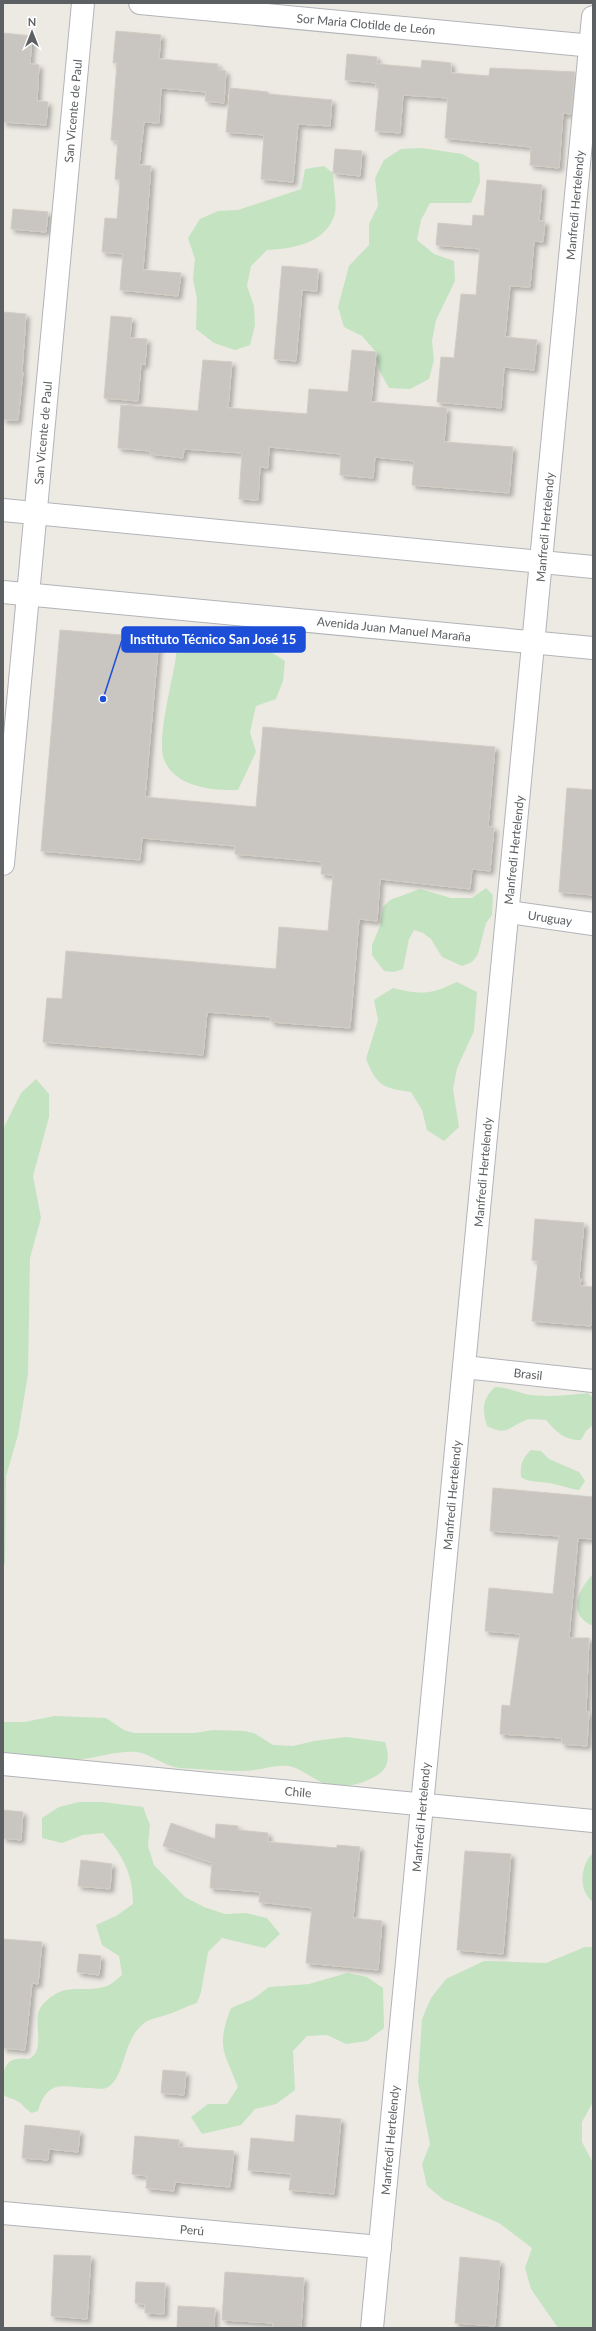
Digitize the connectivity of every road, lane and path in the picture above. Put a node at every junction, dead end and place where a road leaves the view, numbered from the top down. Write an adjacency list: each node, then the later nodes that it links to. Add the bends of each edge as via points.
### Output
1 (83, 3): 6 (street, San Vicente de Paul)
2 (140, 3): 4 (street, Sor Maria Clotilde de León)
3 (593, 17): 4 (street, Manfredi Hertelendy)
4 (592, 46): 7 (street, Manfredi Hertelendy)
5 (3, 510): 6 (street)
6 (36, 514): 7 (street); 10 (street, San Vicente de Paul)
7 (542, 562): 8 (street); 11 (street, Manfredi Hertelendy)
8 (593, 567)
9 (3, 592): 10 (street, Avenida Juan Manuel Maraña)
10 (28, 594): 11 (street, Avenida Juan Manuel Maraña); 13 (street, San Vicente de Paul)
11 (534, 643): 12 (street, Avenida Juan Manuel Maraña); 14 (street, Manfredi Hertelendy)
12 (593, 648)
13 (3, 864)
14 (508, 912): 15 (street, Uruguay); 16 (street, Manfredi Hertelendy)
15 (593, 924)
16 (464, 1368): 17 (street, Brasil); 19 (street, Manfredi Hertelendy)
17 (593, 1381)
18 (3, 1764): 19 (street, Chile)
19 (422, 1804): 20 (street, Chile); 22 (street, Manfredi Hertelendy)
20 (593, 1820)
21 (3, 2213): 22 (street, Perú)
22 (380, 2247): 23 (street, Manfredi Hertelendy)
23 (372, 2328)

